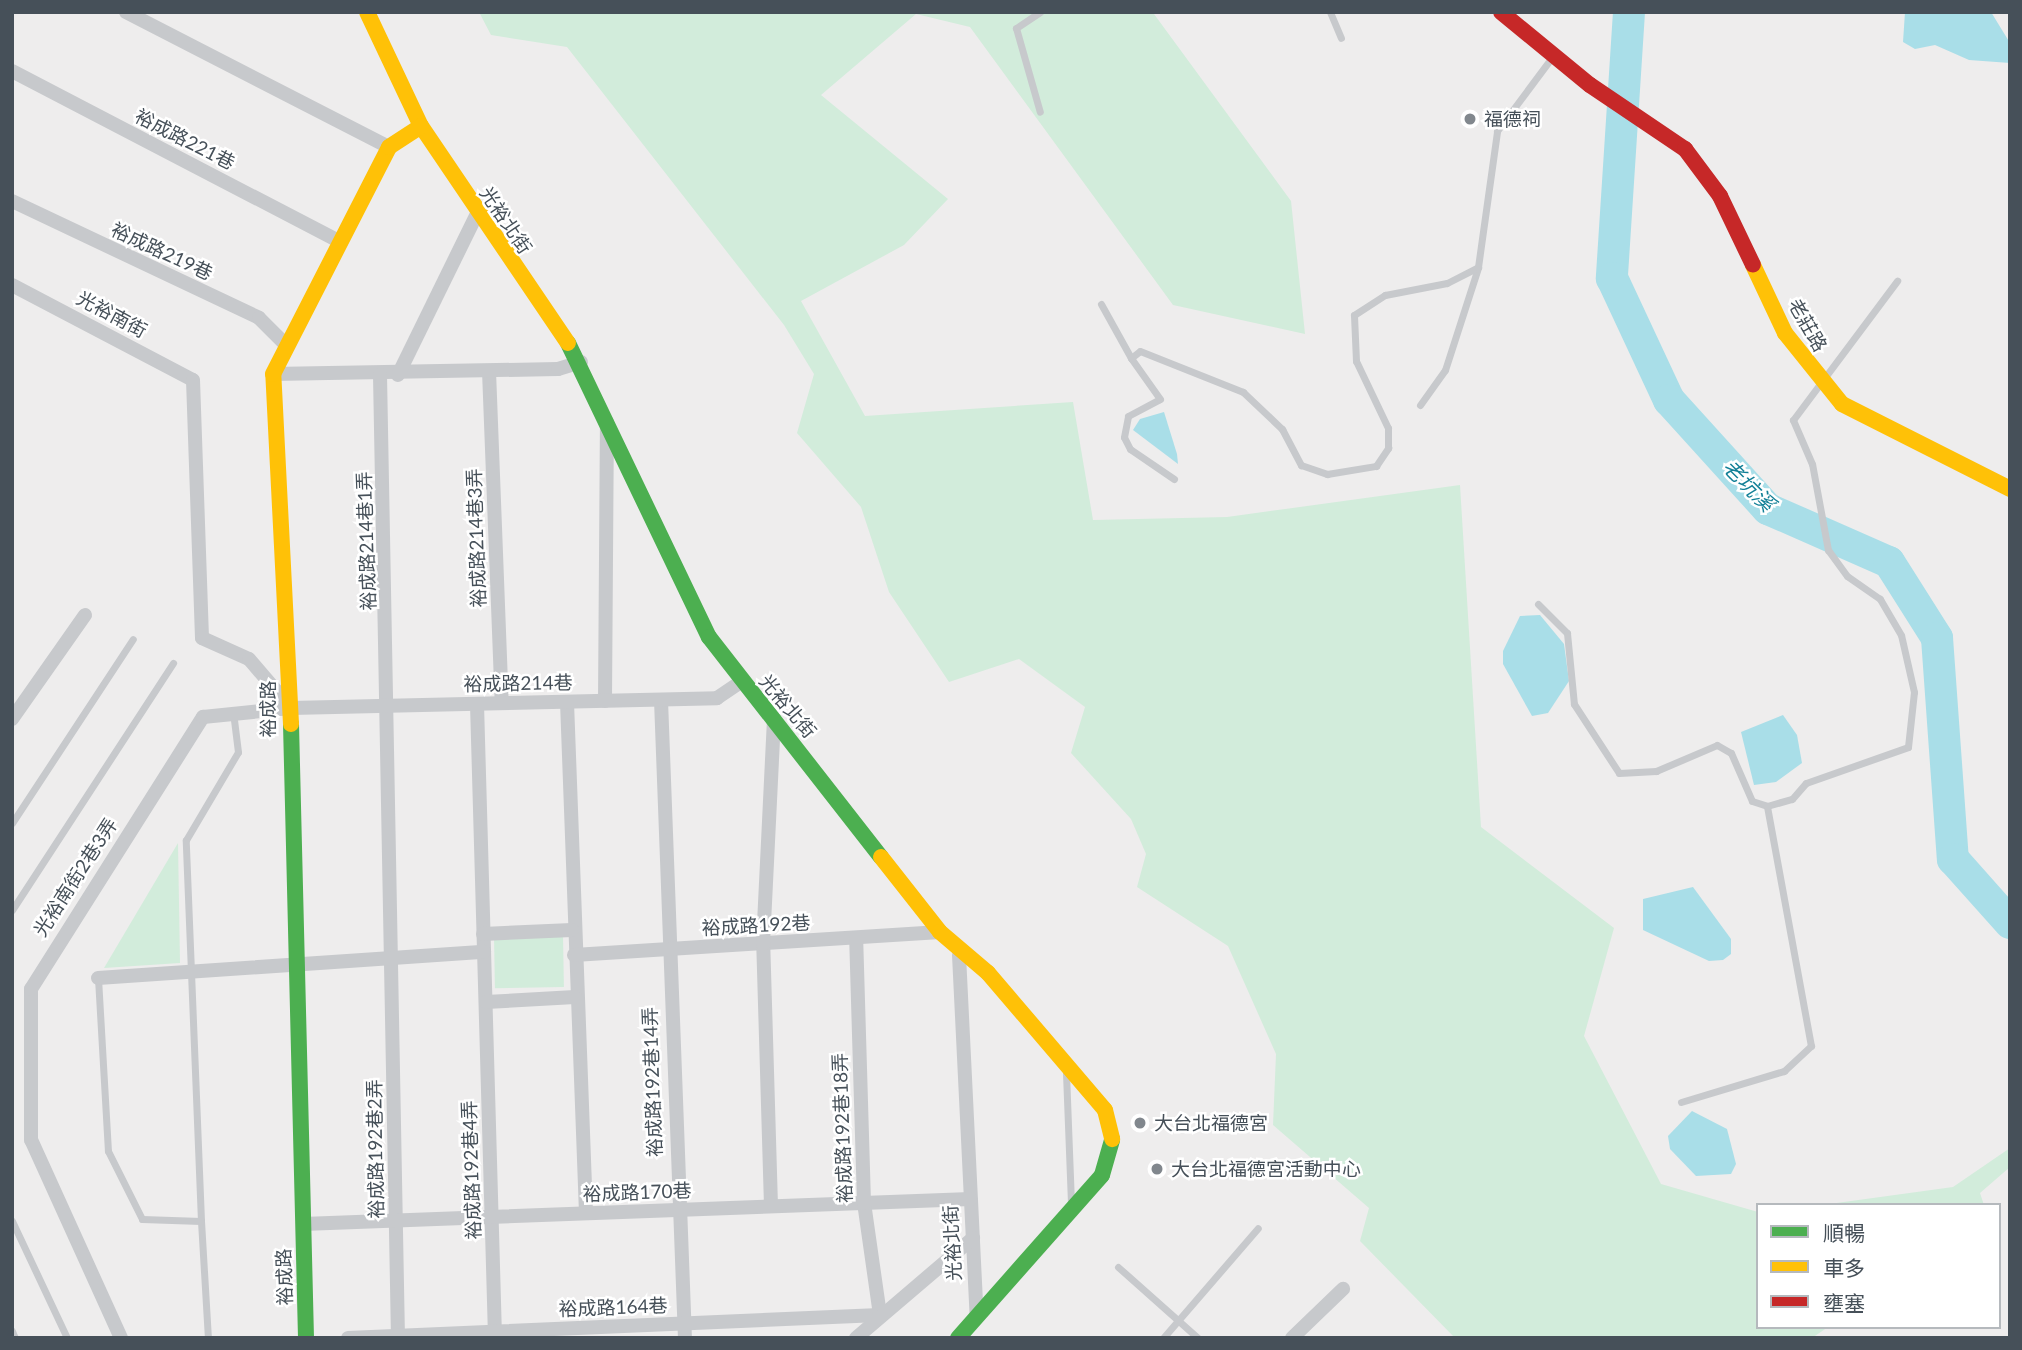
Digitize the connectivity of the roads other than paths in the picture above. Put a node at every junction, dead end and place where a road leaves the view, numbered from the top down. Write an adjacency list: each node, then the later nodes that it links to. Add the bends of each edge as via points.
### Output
1 (126, 12): 12 (street)
2 (356, 12): 6 (street)
3 (1040, 12): 10 (lane, via 1016,28)
4 (1329, 12): 7 (lane)
5 (1501, 12): 8 (street)
6 (370, 16): 11 (street)
7 (1341, 38)
8 (1553, 56): 16 (lane, via 1497,131); 27 (street, 老莊路, via 1685,149 1720,196 1785,333)
9 (12, 71): 15 (street, 裕成路221巷)
10 (1040, 112)
11 (421, 126): 12 (street, 裕成路); 14 (street, 光裕北街)
12 (389, 147): 15 (street, 裕成路)
13 (12, 201): 20 (street, 裕成路219巷, via 259,318)
14 (476, 216): 22 (street, 光裕北街); 26 (street)
15 (341, 242): 20 (street, 裕成路)
16 (1478, 267): 21 (lane, via 1447,283 1385,295 1354,315 1356,361 1383,409 1388,448 1376,466 1349,474 1301,465 1282,429 1222,378 1140,351); 28 (lane, via 1445,370)
17 (1897, 281): 27 (lane)
18 (12, 285): 43 (street, 光裕南街, via 192,380 202,638 249,659)
19 (1101, 304): 21 (lane)
20 (287, 346): 24 (street, 裕成路)
21 (1131, 358): 30 (lane, via 1160,398 1128,415 1124,437 1130,449)
22 (581, 362): 23 (street); 29 (street, 光裕北街)
23 (489, 372): 26 (street); 40 (street, 裕成路214巷3弄)
24 (273, 374): 25 (street); 43 (street, 裕成路)
25 (380, 374): 26 (street); 42 (street, 裕成路214巷1弄)
26 (398, 375)
27 (1821, 383): 31 (street, 老莊路, via 1872,421); 47 (lane, via 1793,420 1812,464 1828,550 1847,576 1880,598 1901,635 1910,663 1914,731 1908,747 1806,783 1792,799)
28 (1420, 405)
29 (607, 412): 36 (street, 光裕北街, via 709,637); 38 (street)
30 (1174, 478)
31 (2010, 489)
32 (1538, 604): 47 (lane, via 1567,633 1576,668 1574,704 1619,774 1656,772 1717,745 1731,753 1752,801)
33 (85, 615): 46 (street)
34 (133, 639): 48 (lane)
35 (173, 663): 49 (lane)
36 (741, 682): 37 (street, 裕成路214巷, via 717,698); 45 (street, 光裕北街)
37 (661, 700): 38 (street, 裕成路214巷); 55 (street, 裕成路192巷14弄)
38 (605, 701): 39 (street, 裕成路214巷)
39 (567, 702): 40 (street, 裕成路214巷); 50 (street)
40 (502, 703): 41 (street, 裕成路214巷)
41 (477, 704): 42 (street, 裕成路214巷); 52 (street, 裕成路192巷4弄)
42 (390, 706): 43 (street, 裕成路214巷); 59 (street, 裕成路214巷1弄)
43 (291, 708): 44 (street, 光裕南街2巷3弄); 60 (street, 裕成路)
44 (233, 712): 61 (lane, via 238,752 186,840); 92 (street, 光裕南街2巷3弄, via 203,717 31,989 31,1140)
45 (774, 718): 51 (street, 光裕北街); 54 (street)
46 (12, 719)
47 (1767, 807): 66 (lane, via 1811,1046 1784,1071)
48 (12, 823)
49 (12, 910)
50 (572, 930): 52 (street); 57 (street)
51 (940, 932): 53 (street, 裕成路192巷); 58 (street, 光裕北街)
52 (482, 934): 56 (street, 裕成路192巷4弄)
53 (856, 938): 54 (street, 裕成路192巷); 68 (street, 裕成路192巷18弄)
54 (763, 944): 55 (street, 裕成路192巷); 69 (street)
55 (667, 950): 57 (street, 裕成路192巷); 70 (street, 裕成路192巷14弄)
56 (484, 952): 59 (street); 64 (street, 裕成路192巷4弄)
57 (574, 955): 63 (street)
58 (959, 955): 65 (street, via 988,973); 67 (street, 光裕北街)
59 (390, 960): 60 (street); 74 (street, 裕成路192巷2弄)
60 (297, 965): 61 (street); 77 (street, 裕成路)
61 (188, 973): 62 (street); 76 (lane)
62 (98, 978): 76 (lane, via 104,1121 123,1187 142,1219)
63 (575, 996): 64 (street); 72 (street)
64 (486, 1002): 73 (street, 裕成路192巷4弄)
65 (1065, 1060): 71 (lane); 71 (street, via 1105,1110 1113,1146 1102,1175)
66 (1681, 1102)
67 (971, 1199): 68 (street, 裕成路170巷); 79 (street, 光裕北街)
68 (864, 1203): 69 (street, 裕成路170巷); 82 (street, 裕成路192巷18弄)
69 (771, 1206): 70 (street, 裕成路170巷)
70 (677, 1210): 72 (street, 裕成路170巷); 85 (street, 裕成路192巷14弄)
71 (1072, 1212): 83 (street)
72 (586, 1213): 73 (street, 裕成路170巷)
73 (491, 1216): 74 (street, 裕成路170巷); 88 (street, 裕成路192巷4弄)
74 (396, 1219): 77 (street, 裕成路170巷); 89 (street, 裕成路192巷2弄)
75 (12, 1221): 91 (lane)
76 (201, 1221): 93 (lane)
77 (303, 1224): 94 (street, 裕成路)
78 (1258, 1228): 84 (lane)
79 (973, 1238): 82 (street); 83 (street, 光裕北街)
80 (1118, 1267): 84 (lane)
81 (1343, 1289): 100 (street)
82 (880, 1315): 85 (street, 裕成路164巷); 96 (street)
83 (977, 1318): 97 (street)
84 (1178, 1319): 98 (lane); 99 (lane)
85 (684, 1330): 87 (street, 裕成路164巷)
86 (12, 1331): 90 (lane)
87 (593, 1332): 88 (street, 裕成路164巷)
88 (495, 1335): 89 (street, 裕成路164巷)
89 (398, 1337): 95 (street, 裕成路164巷)
90 (15, 1338)
91 (67, 1338)
92 (121, 1338)
93 (208, 1338)
94 (306, 1338)
95 (348, 1338)
96 (856, 1338)
97 (958, 1338)
98 (1163, 1338)
99 (1198, 1338)
100 (1292, 1338)

